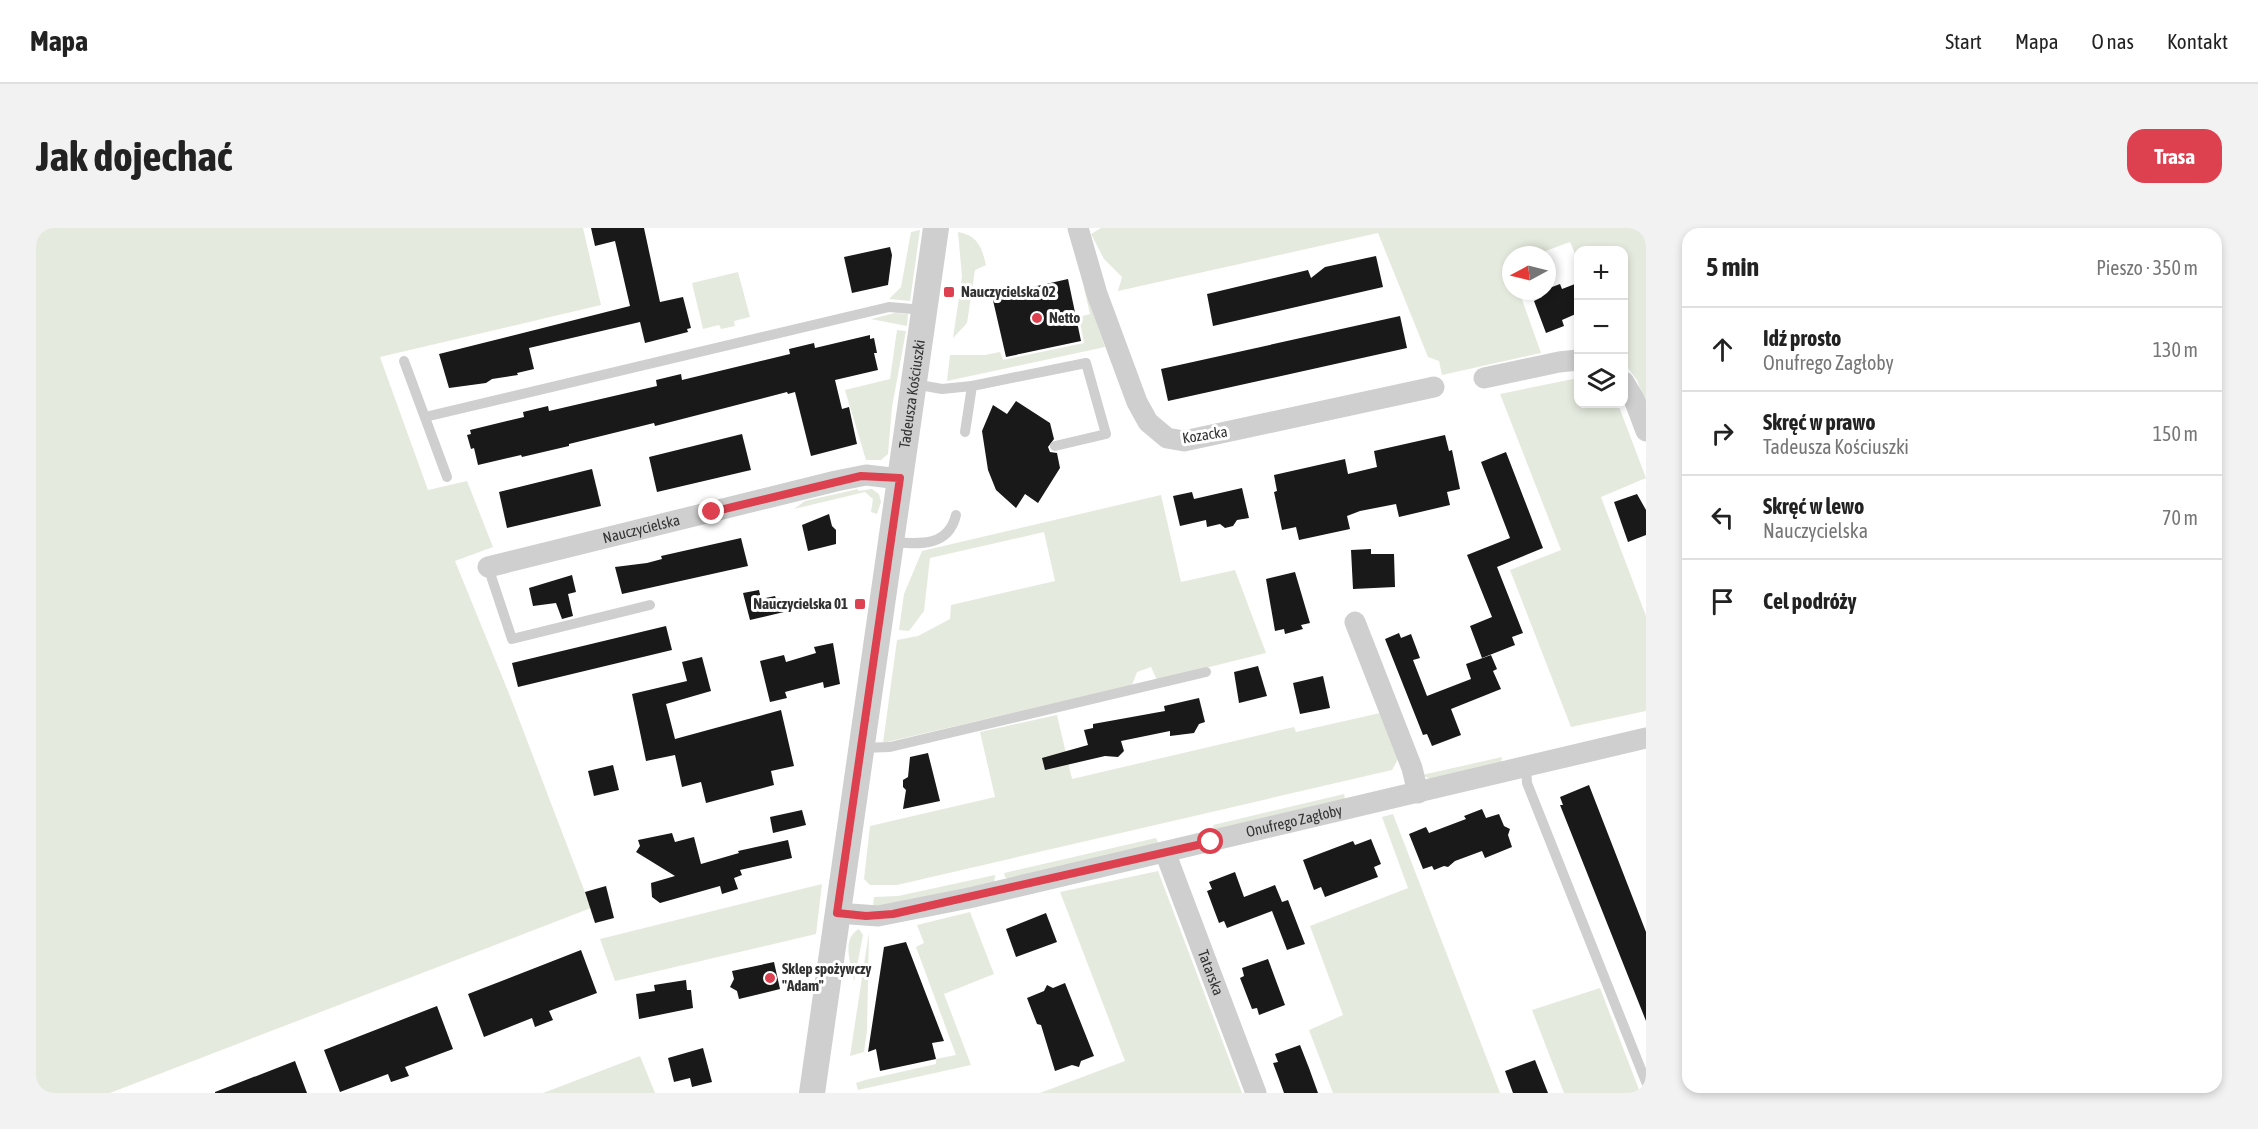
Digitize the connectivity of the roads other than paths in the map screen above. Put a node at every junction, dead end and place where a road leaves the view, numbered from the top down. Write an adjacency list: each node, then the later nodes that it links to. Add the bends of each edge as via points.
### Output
1 (936, 228): 3 (street, Tadeusza Kościuszki)
2 (1078, 228): 9 (street, Kozacka, via 1097,294 1137,402 1148,422 1167,438 1184,441)
3 (925, 310): 7 (street, Tadeusza Kościuszki); 11 (lane, via 889,307)
4 (1574, 360): 6 (street)
5 (404, 361): 11 (lane)
6 (1484, 378)
7 (914, 384): 8 (lane, via 942,389); 16 (street, Tadeusza Kościuszki)
8 (972, 386): 13 (lane); 14 (lane, via 1086,363 1106,434)
9 (1434, 387)
10 (1628, 390): 12 (street)
11 (425, 417): 15 (lane)
12 (1646, 431)
13 (965, 432)
14 (1056, 446)
15 (447, 477)
16 (900, 478): 18 (street, Tadeusza Kościuszki); 19 (street, Nauczycielska, via 866,475 836,481)
17 (956, 515): 18 (lane, via 949,530 938,540 923,544)
18 (891, 542): 24 (street, Tadeusza Kościuszki)
19 (488, 567): 20 (lane, via 512,639)
20 (650, 605)
21 (1355, 622): 26 (street, via 1412,768)
22 (1206, 672): 24 (lane, via 890,747)
23 (1646, 738): 25 (street, Onufrego Zagłoby)
24 (861, 747): 28 (street, Tadeusza Kościuszki)
25 (1526, 766): 26 (street, Onufrego Zagłoby); 29 (lane, via 1527,783)
26 (1418, 793): 27 (street, Onufrego Zagłoby)
27 (1165, 852): 28 (street, Onufrego Zagłoby, via 893,914); 31 (street, Tatarska)
28 (837, 913): 30 (street, Tadeusza Kościuszki)
29 (1646, 1082)
30 (812, 1093)
31 (1256, 1093)

